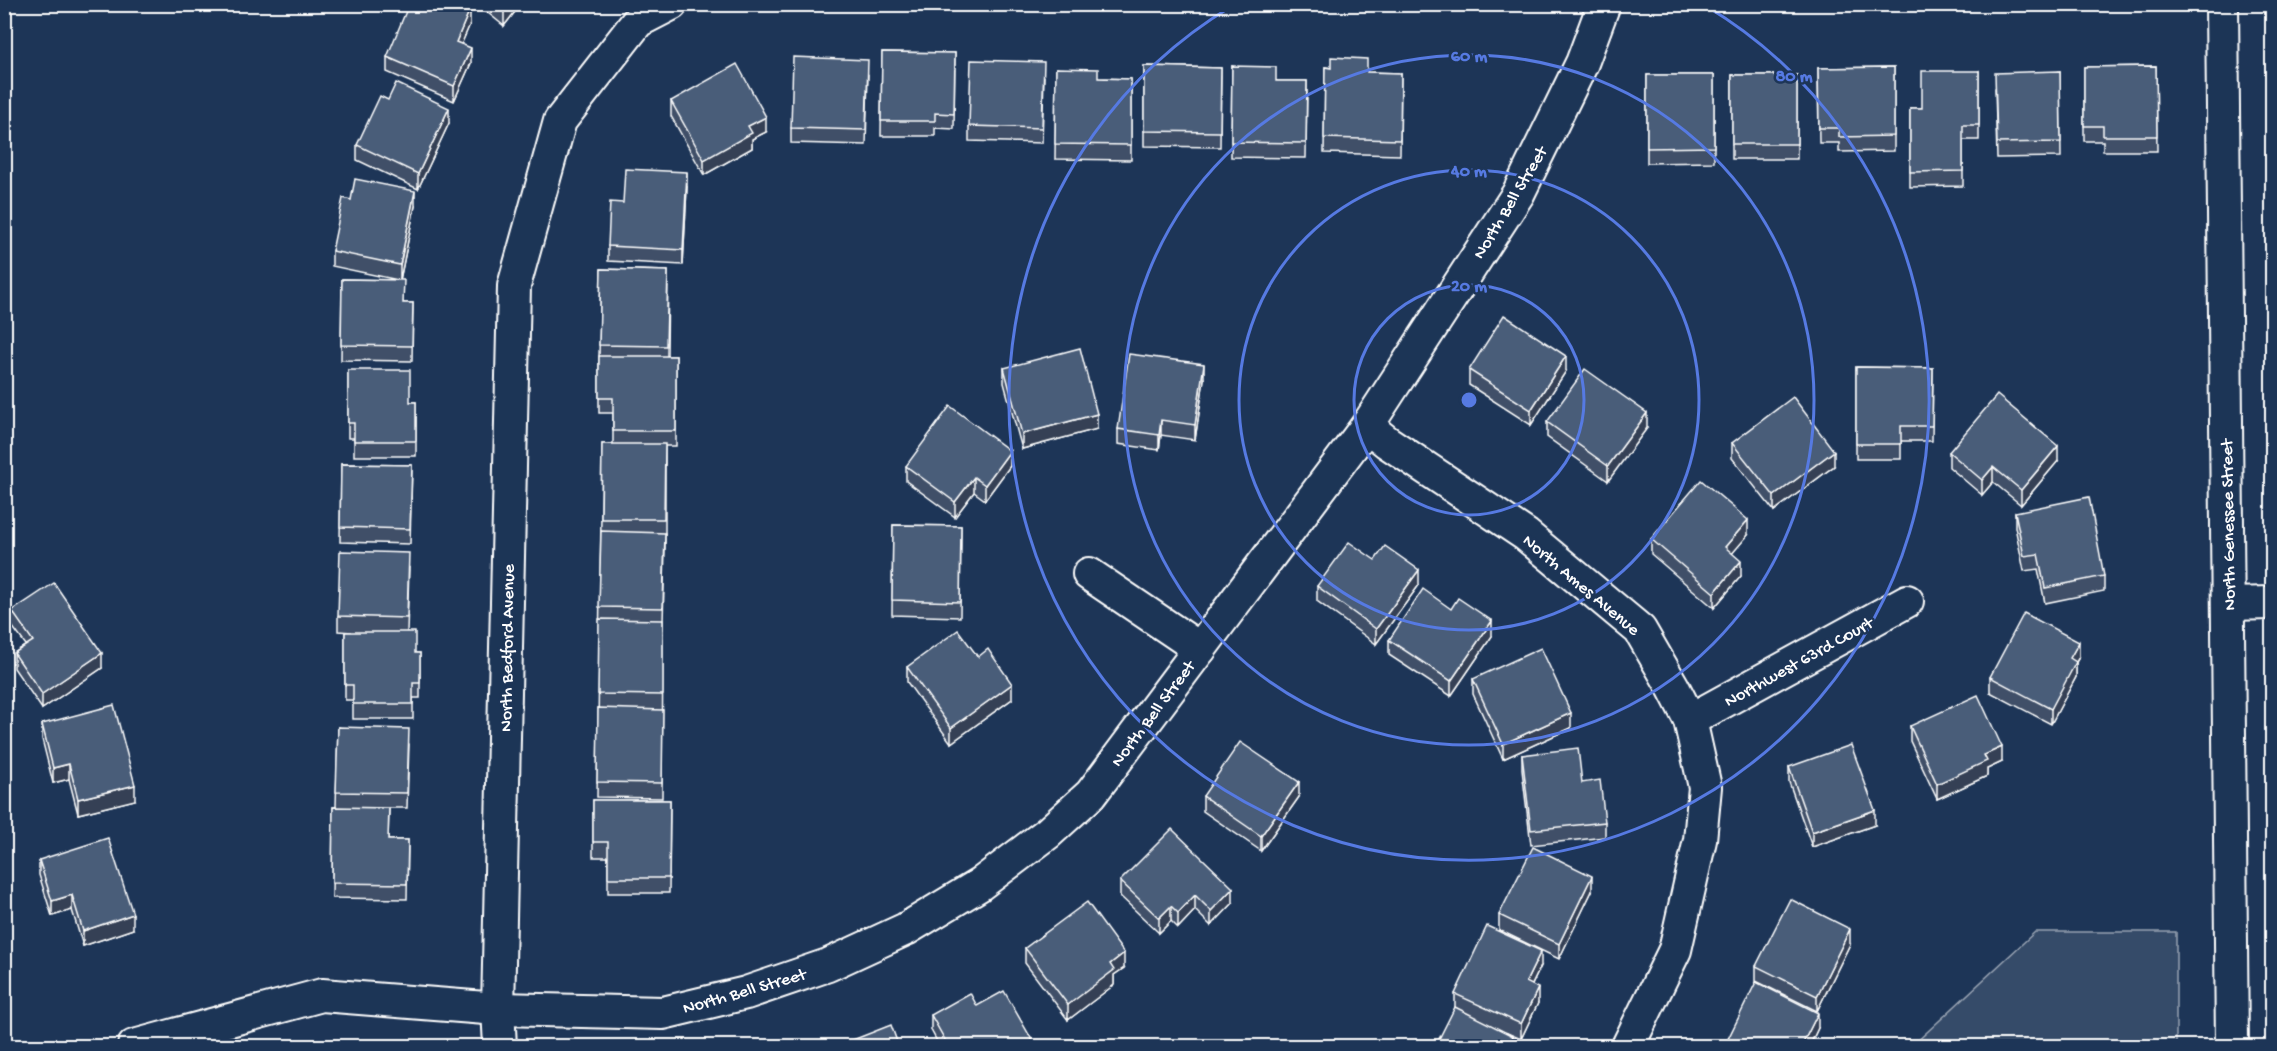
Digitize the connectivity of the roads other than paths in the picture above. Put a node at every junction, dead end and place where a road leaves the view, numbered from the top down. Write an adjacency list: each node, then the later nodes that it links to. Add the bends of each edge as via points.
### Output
1 (671, 4): 11 (street, North Bedford Avenue, via 638,21 560,121 514,286)
2 (1604, 4): 4 (street, North Bell Street, via 1582,63 1518,194)
3 (2222, 4): 8 (street, North Genessee Street)
4 (1367, 426): 9 (street, North Bell Street); 10 (street, North Ames Avenue, via 1526,536 1640,630)
5 (1089, 574): 9 (street, North Bell Street)
6 (1907, 601): 10 (street, Northwest 63rd Court)
7 (2272, 603): 8 (street)
8 (2228, 604): 15 (street, North Genessee Street)
9 (1200, 649): 11 (street, North Bell Street, via 1091,794 1048,833 979,885 906,929 828,965 746,993 663,1013)
10 (1690, 720): 14 (street, North Ames Avenue, via 1705,786 1700,840 1675,950)
11 (498, 1010): 12 (street, North Bell Street, via 322,995); 13 (street, North Bedford Avenue)
12 (134, 1047)
13 (500, 1047)
14 (1628, 1047)
15 (2232, 1047)

